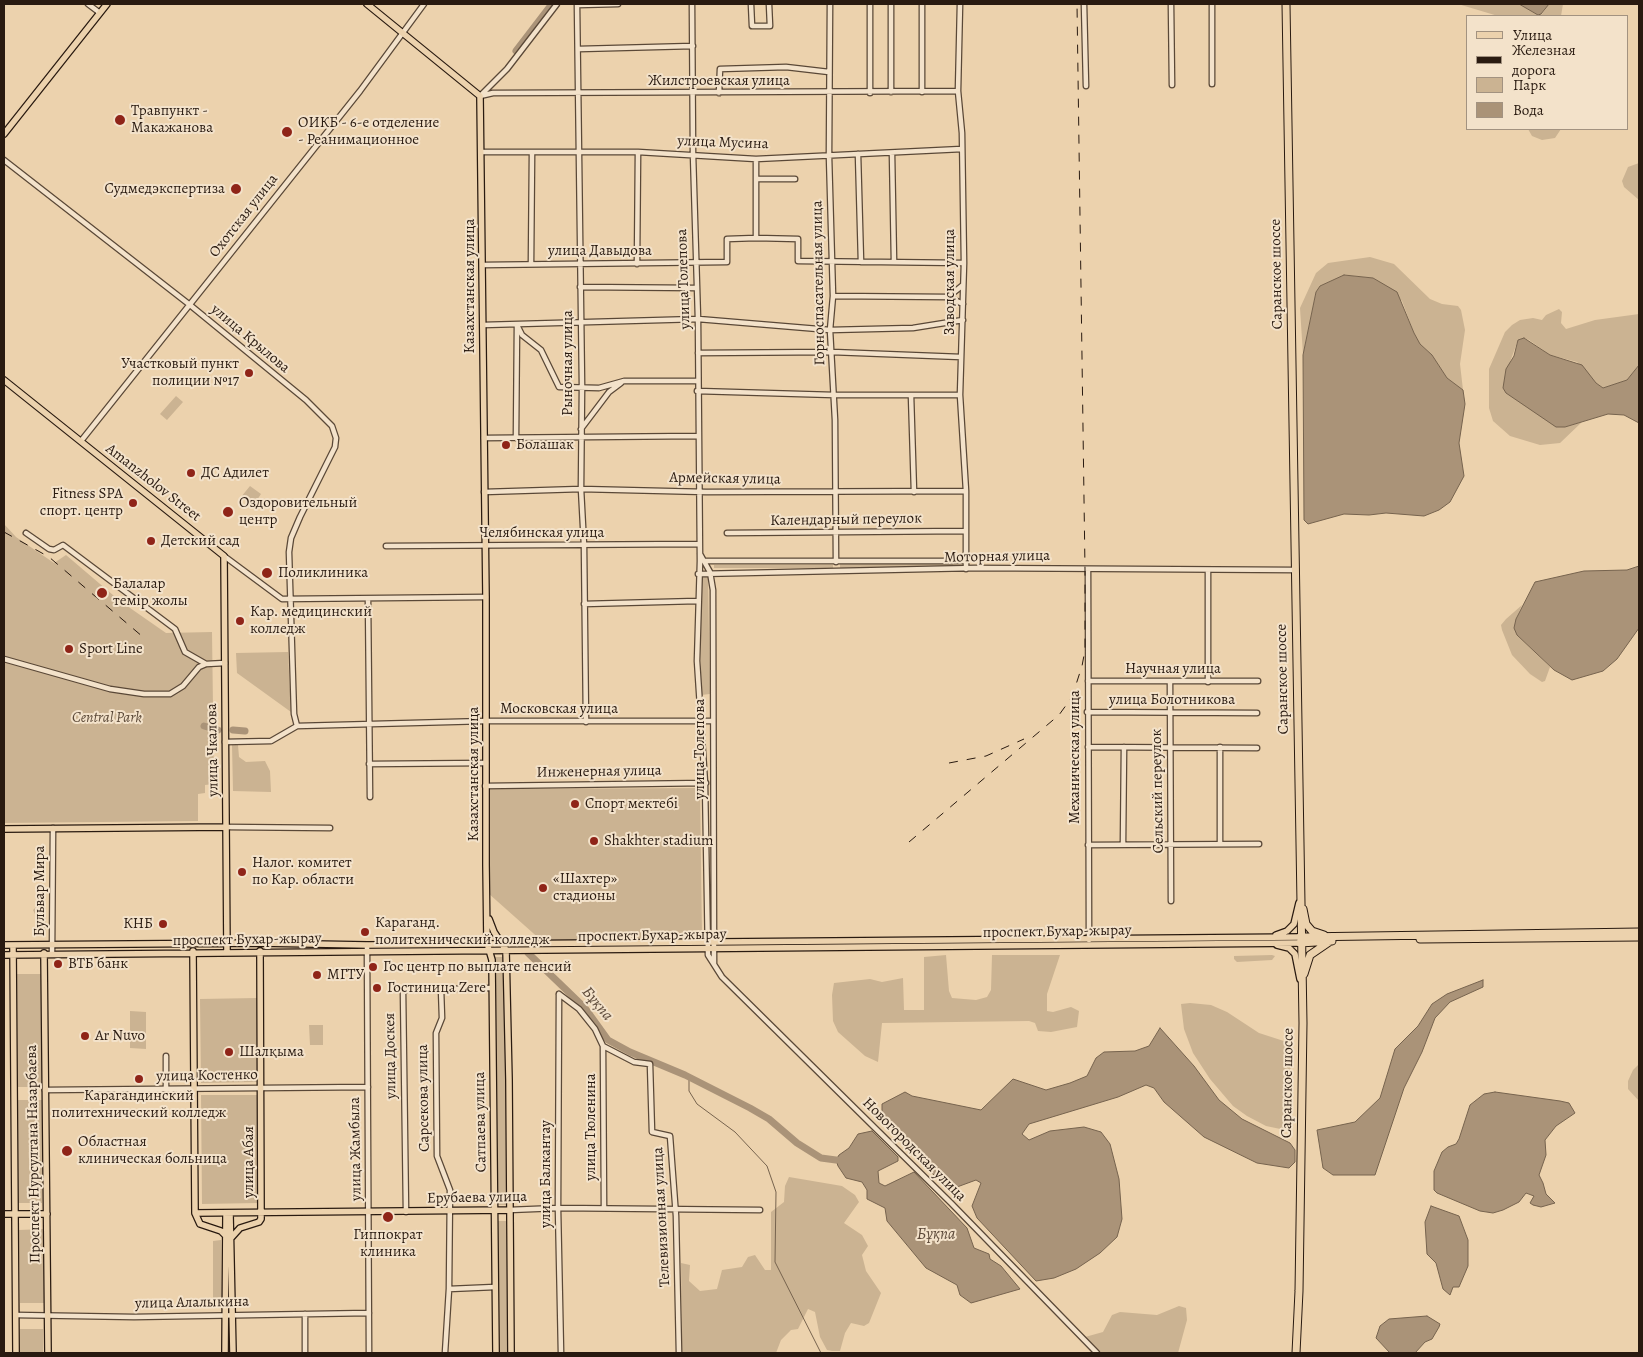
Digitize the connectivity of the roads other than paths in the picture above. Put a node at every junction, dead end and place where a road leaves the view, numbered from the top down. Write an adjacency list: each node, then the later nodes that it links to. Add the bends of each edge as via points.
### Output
1 (88, 4): 20 (street)
2 (107, 4): 20 (main road)
3 (367, 4): 21 (main road)
4 (424, 4): 21 (street, Охотская улица)
5 (557, 4): 36 (street, via 507,69)
6 (577, 4): 7 (street); 23 (street, Рыночная улица)
7 (618, 4)
8 (692, 4): 22 (street, улица Толепова)
9 (751, 4): 10 (street, via 752,26 770,26)
10 (769, 4)
11 (830, 4): 24 (street, Горноспасательная улица)
12 (870, 4): 34 (street)
13 (891, 4): 29 (street)
14 (922, 4): 30 (street)
15 (960, 4): 28 (street, Заводская улица)
16 (1084, 4): 27 (street)
17 (1170, 4): 26 (street)
18 (1212, 4): 25 (street)
19 (1286, 4): 114 (highway, Саранское шоссе)
20 (100, 13): 37 (main road)
21 (403, 33): 36 (main road); 67 (street, Охотская улица)
22 (693, 46): 23 (street); 31 (street, улица Толепова)
23 (579, 49): 35 (street, Рыночная улица)
24 (829, 72): 32 (street, via 786,67 720,69); 33 (street, Горноспасательная улица)
25 (1212, 84)
26 (1172, 85)
27 (1086, 86)
28 (958, 91): 30 (street, Жилстроевская улица); 38 (street, Заводская улица)
29 (891, 92): 30 (street, Жилстроевская улица); 34 (street, Жилстроевская улица)
30 (922, 92)
31 (692, 93): 32 (street, Жилстроевская улица); 35 (street, Жилстроевская улица); 44 (street, улица Толепова)
32 (719, 93): 33 (street, Жилстроевская улица)
33 (829, 93): 34 (street, Жилстроевская улица); 46 (street, Горноспасательная улица)
34 (870, 93)
35 (579, 94): 36 (street, Жилстроевская улица, via 493,93); 40 (street, Рыночная улица)
36 (480, 96): 39 (main road, Казахстанская улица)
37 (4, 134)
38 (962, 149): 42 (street, улица Мусина); 57 (street, Заводская улица)
39 (482, 152): 43 (street, улица Мусина); 60 (main road, Казахстанская улица)
40 (579, 152): 41 (street, улица Мусина); 43 (street, улица Мусина); 55 (street, Рыночная улица)
41 (638, 152): 44 (street, улица Мусина); 59 (street)
42 (892, 153): 45 (street, улица Мусина); 54 (street)
43 (532, 154): 58 (street)
44 (693, 154): 47 (street, улица Мусина); 56 (street, улица Толепова)
45 (858, 154): 46 (street, улица Мусина); 53 (street)
46 (829, 156): 47 (street, улица Мусина); 52 (street, Горноспасательная улица)
47 (756, 159): 49 (street)
48 (4, 160): 67 (street, улица Крылова)
49 (756, 179): 50 (street); 51 (street)
50 (795, 179)
51 (756, 238): 52 (street, улица Давыдова, via 798,238 798,261); 56 (street, улица Давыдова, via 727,239 727,262)
52 (832, 262): 53 (street, улица Давыдова); 64 (street, Горноспасательная улица)
53 (860, 262): 54 (street, улица Давыдова)
54 (894, 262): 57 (street, улица Давыдова)
55 (579, 263): 58 (street, улица Давыдова); 59 (street, улица Давыдова); 62 (street, Рыночная улица)
56 (696, 263): 59 (street, улица Давыдова); 63 (street, улица Толепова)
57 (964, 263): 61 (street, Заводская улица)
58 (531, 264): 60 (street, улица Давыдова)
59 (637, 264)
60 (482, 265): 71 (main road, Казахстанская улица)
61 (964, 285): 65 (street); 66 (street, Заводская улица)
62 (580, 288): 63 (street); 70 (street, Рыночная улица)
63 (696, 288): 68 (street, улица Толепова)
64 (833, 296): 65 (street); 73 (street, Горноспасательная улица)
65 (948, 297): 66 (street)
66 (963, 304): 69 (street, Заводская улица)
67 (190, 305): 90 (street, Охотская улица); 119 (street, улица Крылова, via 317,411 335,433 334,448 291,538)
68 (698, 319): 70 (street); 73 (street); 75 (street, улица Толепова)
69 (963, 320): 73 (street, via 914,328); 76 (street, Заводская улица)
70 (581, 323): 72 (street); 80 (street, Рыночная улица)
71 (483, 325): 72 (street); 87 (main road, Казахстанская улица)
72 (517, 325): 80 (street, via 522,335 542,350 559,387); 88 (street)
73 (830, 330): 74 (street, Горноспасательная улица)
74 (832, 352): 75 (street); 76 (street); 82 (street, Горноспасательная улица)
75 (698, 353): 79 (street, улица Толепова)
76 (961, 357): 84 (street, Заводская улица)
77 (4, 380): 90 (main road, Amanzholov Street)
78 (624, 381): 79 (street); 80 (street, via 599,388); 85 (street, via 609,392)
79 (697, 381): 81 (street, улица Толепова)
80 (582, 386): 85 (street, Рыночная улица)
81 (697, 391): 82 (street); 86 (street, улица Толепова)
82 (834, 395): 83 (street); 95 (street, Горноспасательная улица)
83 (911, 395): 84 (street); 96 (street)
84 (960, 395): 93 (street, Заводская улица)
85 (580, 429): 89 (street, Рыночная улица)
86 (698, 436): 89 (street); 92 (street, улица Толепова)
87 (484, 438): 88 (street); 94 (main road, Казахстанская улица)
88 (516, 438): 89 (street)
89 (580, 439): 91 (street, Рыночная улица)
90 (81, 441): 106 (main road, Amanzholov Street)
91 (580, 489): 92 (street, Армейская улица); 94 (street, Армейская улица); 103 (street, Рыночная улица)
92 (698, 491): 95 (street, Армейская улица); 101 (street, улица Толепова)
93 (966, 491): 96 (street, Армейская улица); 97 (street, Заводская улица)
94 (484, 492): 102 (main road, Казахстанская улица)
95 (836, 492): 96 (street, Армейская улица); 98 (street, Горноспасательная улица)
96 (914, 492)
97 (966, 531): 98 (street, Календарный переулок); 109 (street, Заводская улица)
98 (836, 532): 100 (street, Календарный переулок); 110 (street, Горноспасательная улица)
99 (26, 533): 124 (street, via 49,549 63,545 175,629 186,652)
100 (727, 533)
101 (699, 544): 103 (street, Челябинская улица); 105 (street, улица Толепова)
102 (485, 545): 103 (street, Челябинская улица); 104 (street, Челябинская улица); 117 (main road, Казахстанская улица)
103 (584, 545): 121 (street, Рыночная улица)
104 (386, 546)
105 (699, 554): 107 (street, улица Толепова); 108 (street, улица Толепова)
106 (224, 556): 119 (street, Amanzholov Street, via 277,597); 123 (main road, улица Чкалова)
107 (700, 561): 108 (street, Моторная улица); 116 (street, улица Толепова)
108 (706, 561): 110 (street, Моторная улица); 115 (street, улица Толепова)
109 (966, 561): 110 (street, Моторная улица); 111 (street, Заводская улица)
110 (836, 562)
111 (966, 569): 112 (street, Моторная улица); 115 (street, Моторная улица)
112 (1088, 569): 113 (street, Моторная улица); 125 (street, Механическая улица)
113 (1208, 570): 114 (street, Моторная улица); 128 (street)
114 (1296, 570): 159 (highway, Саранское шоссе)
115 (710, 572): 116 (street, Моторная улица); 134 (street, улица Толепова, via 713,590)
116 (698, 574): 120 (street, улица Толепова)
117 (486, 597): 118 (street); 133 (main road, Казахстанская улица)
118 (368, 598): 119 (street); 136 (street)
119 (289, 600): 137 (street, улица Крылова)
120 (697, 601): 121 (street); 132 (street, улица Толепова)
121 (584, 604): 135 (street, Рыночная улица)
122 (4, 659): 124 (street, via 122,692 144,694 170,694)
123 (225, 663): 124 (street); 138 (main road, улица Чкалова)
124 (206, 664)
125 (1088, 681): 126 (street, Научная улица); 129 (street, Механическая улица)
126 (1170, 681): 128 (street, Научная улица); 130 (street, Сельский переулок)
127 (1258, 681): 128 (street, Научная улица)
128 (1208, 682)
129 (1087, 712): 130 (street, улица Болотникова); 139 (street, Механическая улица)
130 (1170, 713): 131 (street, улица Болотникова); 142 (street, Сельский переулок)
131 (1257, 713)
132 (700, 720): 134 (street, Московская улица); 135 (street, Московская улица); 146 (street, улица Толепова)
133 (486, 721): 135 (street, Московская улица); 136 (street, Московская улица); 144 (main road, Казахстанская улица)
134 (712, 721): 147 (street, улица Толепова)
135 (586, 722)
136 (369, 725): 137 (street, Московская улица); 145 (street)
137 (297, 726): 138 (street, via 271,741)
138 (225, 742): 150 (main road, улица Чкалова)
139 (1088, 747): 140 (street); 154 (street, Механическая улица)
140 (1124, 747): 142 (street); 155 (street)
141 (1220, 747): 142 (street); 143 (street); 157 (street)
142 (1170, 748): 156 (street, Сельский переулок)
143 (1257, 748)
144 (486, 763): 145 (street); 148 (main road, Казахстанская улица)
145 (369, 764): 149 (street)
146 (705, 783): 147 (street, Инженерная улица); 148 (street, Инженерная улица); 167 (street, улица Толепова)
147 (712, 783): 167 (street, улица Толепова)
148 (485, 786): 161 (main road, Казахстанская улица)
149 (370, 797)
150 (227, 827): 152 (main road); 153 (street); 173 (main road, улица Чкалова)
151 (4, 828): 152 (main road)
152 (52, 828): 178 (street, Бульвар Мира)
153 (330, 828)
154 (1088, 844): 155 (street); 168 (street, Механическая улица)
155 (1123, 844): 156 (street)
156 (1171, 844): 157 (street); 160 (street, Сельский переулок)
157 (1220, 844): 158 (street)
158 (1259, 844)
159 (1300, 899): 164 (highway, via 1306,924 1312,931); 165 (main road, via 1294,924); 166 (highway, Саранское шоссе)
160 (1171, 901)
161 (487, 912): 169 (main road, Казахстанская улица); 170 (main road, via 494,932)
162 (1639, 932): 164 (highway)
163 (1639, 937): 164 (highway)
164 (1330, 939): 166 (highway); 190 (highway, via 1310,955)
165 (1271, 940): 166 (main road, проспект Бухар-жырау); 168 (main road, проспект Бухар-жырау); 190 (main road, via 1295,954)
166 (1300, 940): 190 (highway, Саранское шоссе)
167 (710, 941): 170 (main road, проспект Бухар-жырау); 171 (main road, проспект Бухар-жырау); 180 (street, улица Толепова)
168 (1089, 942): 171 (main road, проспект Бухар-жырау)
169 (487, 943): 170 (main road, проспект Бухар-жырау); 179 (main road, проспект Бухар-жырау); 181 (main road, Казахстанская улица)
170 (503, 943): 182 (main road)
171 (888, 943): 180 (main road, проспект Бухар-жырау)
172 (193, 944): 173 (main road, проспект Бухар-жырау); 178 (main road, проспект Бухар-жырау); 184 (main road)
173 (227, 944): 174 (main road, проспект Бухар-жырау); 185 (main road, улица Чкалова)
174 (260, 944): 179 (main road, проспект Бухар-жырау); 183 (main road, улица Абая)
175 (4, 945): 176 (main road, проспект Бухар-жырау)
176 (13, 946): 177 (main road, проспект Бухар-жырау); 189 (main road, Проспект Нурсултана Назарбаева)
177 (44, 946): 178 (main road, проспект Бухар-жырау); 186 (main road, Проспект Нурсултана Назарбаева)
178 (52, 946): 187 (street, Бульвар Мира)
179 (367, 948): 181 (main road, проспект Бухар-жырау); 183 (main road, проспект Бухар-жырау); 195 (street, улица Жамбыла)
180 (710, 948): 182 (main road, проспект Бухар-жырау); 235 (street, Новогородская улица, via 710,961 722,977 951,1203)
181 (489, 950): 182 (main road, проспект Бухар-жырау); 191 (main road, Сатпаева улица)
182 (506, 950): 202 (main road, Сатпаева улица)
183 (260, 952): 185 (main road, проспект Бухар-жырау); 196 (main road, улица Абая)
184 (193, 953): 185 (main road, проспект Бухар-жырау); 187 (main road, проспект Бухар-жырау); 198 (main road)
185 (227, 953)
186 (44, 954): 187 (main road, проспект Бухар-жырау); 189 (main road, проспект Бухар-жырау); 199 (main road, Проспект Нурсултана Назарбаева)
187 (52, 954)
188 (4, 955): 189 (main road, проспект Бухар-жырау)
189 (12, 955): 209 (main road, Проспект Нурсултана Назарбаева)
190 (1302, 987): 236 (highway, Саранское шоссе)
191 (492, 988): 192 (street, улица Доскея); 205 (main road, Сатпаева улица)
192 (441, 989): 207 (street, улица Доскея, via 403,990); 208 (street, Сарсекова улица, via 442,1018 436,1033 437,1156 450,1190)
193 (603, 1046): 200 (street, улица Балкантау, via 579,1009 560,994); 201 (street, улица Тюленина); 203 (street, Телевизионная улица, via 634,1062 650,1064 652,1132 670,1136)
194 (166, 1056): 197 (street)
195 (368, 1087): 196 (street, улица Костенко); 206 (street, улица Жамбыла)
196 (261, 1088): 198 (street, улица Костенко); 214 (main road, улица Абая)
197 (166, 1089): 198 (street, улица Костенко); 199 (street, улица Костенко)
198 (195, 1089): 210 (main road)
199 (45, 1090): 212 (main road, Проспект Нурсултана Назарбаева)
200 (558, 1208): 201 (street, Ерубаева улица); 202 (street, Ерубаева улица); 233 (street, улица Балкантау)
201 (604, 1208): 203 (street, Ерубаева улица)
202 (509, 1210): 205 (main road, Ерубаева улица); 232 (main road, Сатпаева улица)
203 (674, 1210): 204 (street, Ерубаева улица); 234 (street, Телевизионная улица)
204 (760, 1210)
205 (494, 1211): 208 (main road, Ерубаева улица); 216 (main road, Сатпаева улица)
206 (369, 1212): 207 (main road, Ерубаева улица); 214 (main road, Ерубаева улица); 220 (street, улица Жамбыла)
207 (406, 1212): 208 (main road, Ерубаева улица)
208 (450, 1212): 217 (street, Сарсекова улица)
209 (15, 1213): 211 (main road); 212 (main road); 221 (main road, Проспект Нурсултана Назарбаева)
210 (195, 1213): 213 (main road, Ерубаева улица); 215 (main road, via 200,1224)
211 (4, 1214)
212 (47, 1214): 222 (main road, Проспект Нурсултана Назарбаева)
213 (228, 1214): 214 (main road, Ерубаева улица); 215 (main road)
214 (261, 1214): 215 (main road, улица Абая, via 259,1222 240,1228)
215 (228, 1237): 218 (main road); 223 (main road)
216 (495, 1287): 217 (street); 231 (main road, Сатпаева улица)
217 (449, 1290): 230 (street, Сарсекова улица)
218 (233, 1314): 219 (street, улица Алалыкина); 223 (street, улица Алалыкина); 227 (main road)
219 (304, 1314): 220 (street, улица Алалыкина); 228 (street)
220 (369, 1314): 229 (street, улица Жамбыла)
221 (16, 1315): 222 (street, улица Алалыкина); 224 (main road, Проспект Нурсултана Назарбаева)
222 (48, 1315): 223 (street, улица Алалыкина); 225 (main road, Проспект Нурсултана Назарбаева)
223 (225, 1315): 226 (main road)
224 (16, 1353)
225 (48, 1353)
226 (225, 1353)
227 (233, 1353)
228 (305, 1353)
229 (369, 1353)
230 (445, 1353)
231 (496, 1353)
232 (511, 1353)
233 (561, 1353)
234 (679, 1353)
235 (1097, 1353)
236 (1296, 1353)

